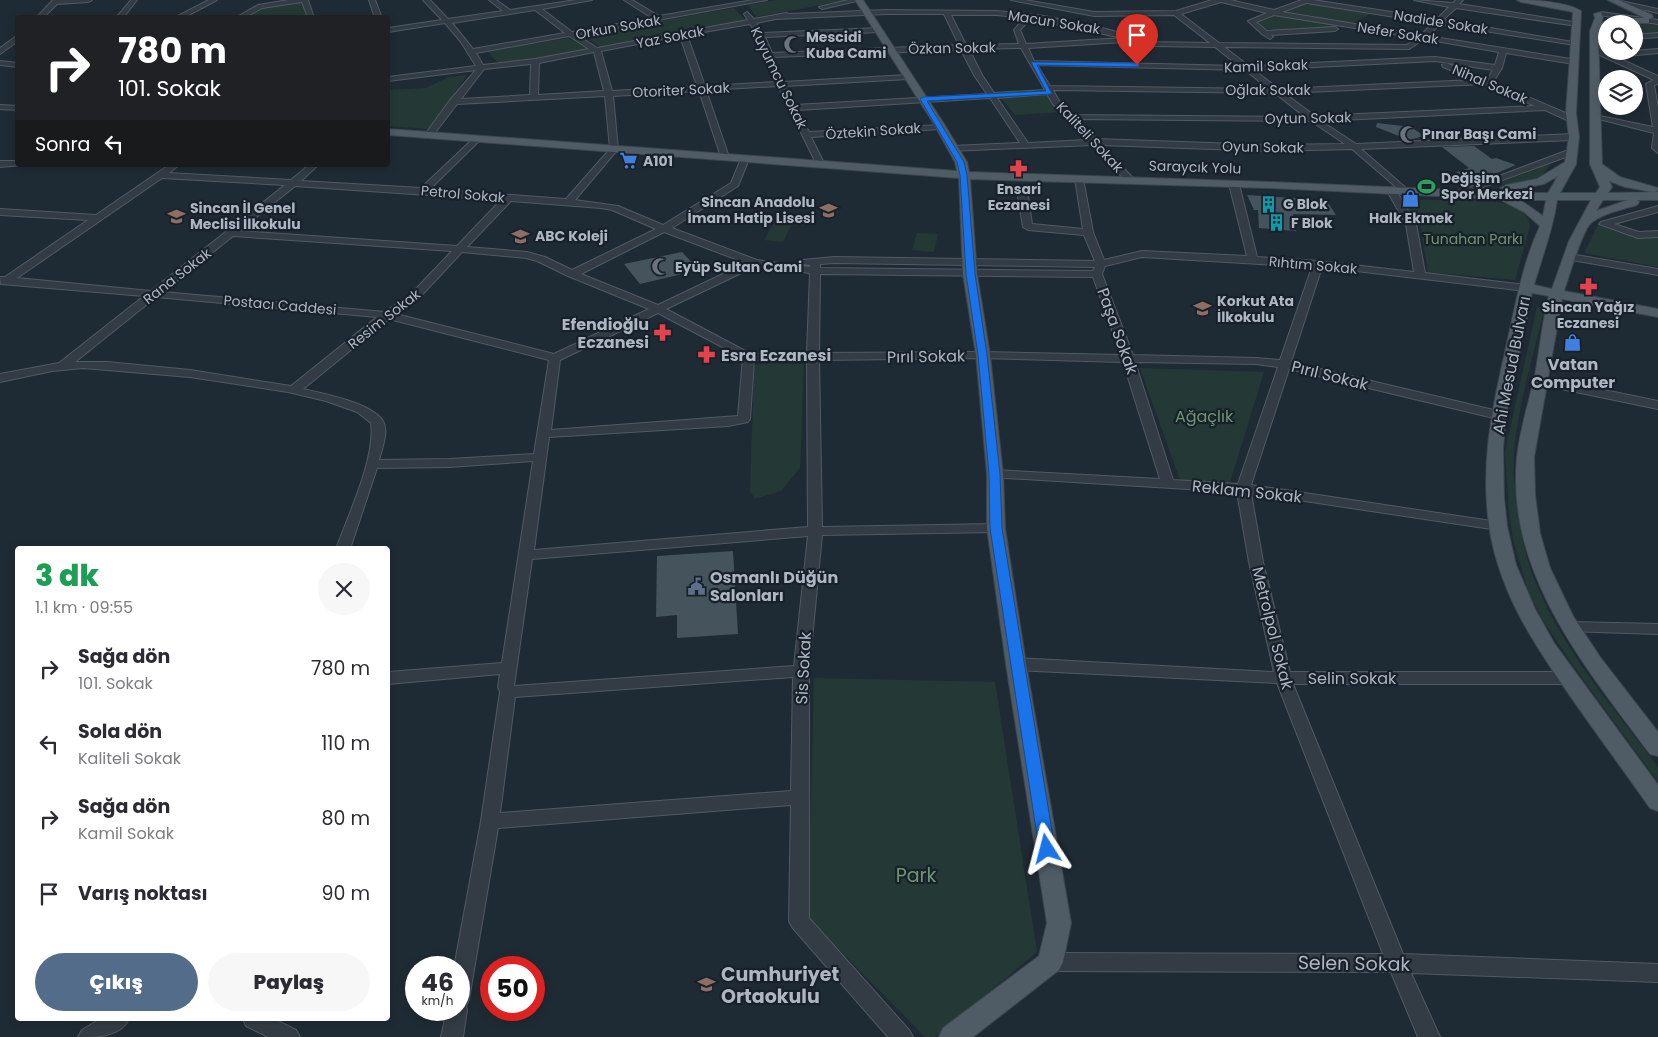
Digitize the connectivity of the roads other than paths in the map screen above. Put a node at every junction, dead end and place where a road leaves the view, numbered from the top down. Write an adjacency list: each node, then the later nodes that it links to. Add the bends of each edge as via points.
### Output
1 (89, 0): 19 (street)
2 (134, 0): 33 (street)
3 (214, 0): 34 (street)
4 (304, 0): 35 (street, via 260,6); 36 (street)
5 (372, 0): 37 (street)
6 (426, 0): 42 (street)
7 (492, 0): 28 (street)
8 (589, 0): 25 (street)
9 (627, 0): 40 (street)
10 (729, 0): 23 (street, Kuyumcu Sokak)
11 (764, 0): 23 (street, Orkun Sokak)
12 (1014, 0): 31 (street, via 1094,14)
13 (1221, 0): 30 (street, Nefer Sokak); 31 (street)
14 (1307, 0): 30 (street); 41 (street, Nadide Sokak)
15 (1417, 0): 24 (street)
16 (1460, 0): 24 (street)
17 (1521, 0): 20 (main road)
18 (1612, 0): 43 (main road)
19 (56, 1): 32 (street)
20 (1537, 2): 26 (main road); 26 (main road)
21 (1621, 3): 27 (street)
22 (861, 4): 29 (street, Macun Sokak); 38 (street, Yaz Sokak); 38 (street, Macun Sokak); 48 (main road)
23 (739, 5): 40 (street, Orkun Sokak); 44 (street, Kuyumcu Sokak)
24 (1454, 6): 26 (street); 45 (street)
25 (536, 8): 28 (street); 51 (street)
26 (1576, 10): 46 (main road); 58 (main road)
27 (1658, 11)
28 (509, 12): 42 (street)
29 (946, 12): 39 (street, Macun Sokak); 63 (street)
30 (1276, 12): 41 (street, Nefer Sokak); 49 (street, via 1251,20)
31 (1176, 13): 61 (street)
32 (41, 15)
33 (122, 15)
34 (183, 15)
35 (244, 15)
36 (310, 15)
37 (379, 15)
38 (777, 17): 44 (street, Yaz Sokak)
39 (1028, 17): 56 (street, Macun Sokak); 62 (street, via 1017,30)
40 (658, 19): 51 (street, Orkun Sokak)
41 (1367, 19): 45 (street, Nadide Sokak); 49 (street); 55 (street, Nefer Sokak)
42 (448, 20): 47 (street); 71 (street)
43 (1653, 20)
44 (750, 21): 50 (street, Yaz Sokak); 53 (street, Kuyumcu Sokak)
45 (1438, 22): 55 (street); 58 (street, Nadide Sokak)
46 (1598, 27)
47 (390, 30)
48 (879, 30): 53 (street); 66 (main road)
49 (1264, 33): 64 (street)
50 (683, 34): 72 (street, Yaz Sokak); 93 (street)
51 (572, 35): 71 (street, Orkun Sokak); 72 (street)
52 (1658, 35): 54 (street)
53 (761, 36): 74 (street, Kuyumcu Sokak)
54 (1643, 36)
55 (1423, 37): 65 (street); 68 (street, Nefer Sokak)
56 (1135, 39): 59 (street, Özkan Sokak); 75 (street, Macun Sokak)
57 (15, 40): 73 (street)
58 (1575, 43): 80 (main road)
59 (1073, 44): 62 (street, Özkan Sokak); 67 (street)
60 (1643, 44): 70 (street)
61 (1218, 45): 64 (street, Macun Sokak); 75 (street, Macun Sokak); 86 (street)
62 (1022, 46): 63 (street, Özkan Sokak); 82 (street, Kaliteli Sokak)
63 (963, 47): 66 (street, Özkan Sokak); 97 (street)
64 (1283, 47): 65 (street, Macun Sokak)
65 (1409, 47): 77 (street, Nihal Sokak)
66 (891, 49): 74 (street, Özkan Sokak); 88 (main road)
67 (1079, 50)
68 (1503, 50): 80 (street, Nefer Sokak); 87 (street)
69 (1598, 50): 107 (main road)
70 (1658, 50)
71 (473, 51): 85 (street)
72 (597, 51): 79 (street, Yaz Sokak); 96 (street)
73 (0, 52)
74 (770, 54): 92 (street, Kuyumcu Sokak)
75 (1153, 55): 83 (street, Kamil Sokak); 86 (street, Kamil Sokak)
76 (1084, 57): 83 (street)
77 (1435, 59): 86 (street, Kamil Sokak); 87 (street, Kamil Sokak); 91 (street, Nihal Sokak)
78 (1635, 60): 90 (street)
79 (535, 61): 85 (street, Yaz Sokak); 98 (street)
80 (1574, 62): 109 (main road)
81 (0, 63): 84 (street)
82 (1033, 63): 83 (street, Kamil Sokak); 94 (street, Kaliteli Sokak)
83 (1090, 64)
84 (15, 65)
85 (481, 68): 89 (street, Yaz Sokak); 101 (street)
86 (1247, 68): 95 (street)
87 (1498, 68): 91 (street)
88 (908, 77): 92 (street, Otoriter Sokak); 99 (main road)
89 (390, 79)
90 (1658, 80): 111 (street, via 1650,84)
91 (1489, 82): 95 (street, Oğlak Sokak); 105 (street, Nihal Sokak)
92 (781, 84): 93 (street, Otoriter Sokak); 104 (street, Kuyumcu Sokak)
93 (701, 89): 96 (street, Otoriter Sokak); 123 (street)
94 (1048, 90): 95 (street, Oğlak Sokak); 97 (street, Oğlak Sokak); 106 (street, Kaliteli Sokak)
95 (1277, 91): 108 (street)
96 (609, 94): 98 (street, Otoriter Sokak); 119 (street)
97 (992, 96): 99 (street, Oğlak Sokak); 117 (street)
98 (534, 98): 101 (street, Otoriter Sokak)
99 (923, 99): 104 (street, Oğlak Sokak); 110 (main road)
100 (15, 101): 102 (street)
101 (453, 102): 114 (street)
102 (2, 107): 103 (street)
103 (15, 108)
104 (793, 108): 113 (street, Kuyumcu Sokak)
105 (1546, 108): 108 (street, Oytun Sokak); 109 (street, Nihal Sokak)
106 (1070, 116): 108 (street, Oytun Sokak); 116 (street, Kaliteli Sokak)
107 (1595, 117): 111 (street); 128 (main road)
108 (1313, 119): 118 (street)
109 (1572, 119): 122 (main road)
110 (940, 127): 113 (street, Öztekin Sokak); 120 (main road)
111 (1658, 131): 121 (street)
112 (390, 132): 114 (main road, Saraycık Yolu)
113 (806, 135): 125 (street, Kuyumcu Sokak)
114 (428, 136): 115 (main road, Saraycık Yolu)
115 (476, 139): 119 (main road, Saraycık Yolu); 142 (street)
116 (1096, 142): 117 (street, Oyun Sokak); 118 (street, Oyun Sokak, via 1268,148); 134 (street, Kaliteli Sokak)
117 (1026, 145): 120 (street, Oyun Sokak)
118 (1354, 146): 122 (street, Oyun Sokak); 139 (street)
119 (614, 149): 123 (main road, Saraycık Yolu); 149 (street)
120 (952, 149): 132 (main road)
121 (1658, 150)
122 (1572, 151): 140 (street); 144 (main road, via 1540,182); 146 (main road, Ahi Mesud Bulvarı)
123 (725, 157): 124 (main road, Saraycık Yolu)
124 (745, 159): 125 (main road, Saraycık Yolu); 155 (street, via 735,184)
125 (820, 163): 132 (main road, Saraycık Yolu)
126 (0, 164): 127 (street)
127 (15, 164)
128 (1596, 164): 141 (main road, via 1608,177); 145 (main road)
129 (172, 167): 131 (street)
130 (312, 167): 135 (street, Rana Sokak)
131 (161, 175): 135 (street, Petrol Sokak); 152 (street)
132 (964, 175): 133 (main road, Saraycık Yolu); 165 (main road)
133 (1079, 179): 134 (main road, Saraycık Yolu); 156 (street, Paşa Sokak)
134 (1130, 180): 136 (main road, Saraycık Yolu)
135 (292, 184): 142 (street, Petrol Sokak); 157 (street, Rana Sokak)
136 (1234, 184): 137 (main road, Saraycık Yolu); 161 (street)
137 (1390, 189): 139 (main road, Saraycık Yolu); 169 (street, via 1411,224)
138 (1022, 190): 156 (street, via 1028,227)
139 (1404, 190): 143 (main road, Saraycık Yolu)
140 (1467, 190): 143 (main road); 144 (main road)
141 (1658, 190): 145 (main road)
142 (422, 191): 148 (street, Petrol Sokak)
143 (1425, 191): 144 (main road)
144 (1485, 192): 146 (main road); 154 (main road, via 1512,201 1535,214)
145 (1602, 192): 146 (main road); 147 (main road); 153 (main road, Ahi Mesud Bulvarı)
146 (1554, 193): 154 (main road, Ahi Mesud Bulvarı)
147 (1658, 196): 153 (main road, via 1607,210)
148 (508, 198): 149 (street, Petrol Sokak); 159 (street, Resim Sokak)
149 (569, 202): 155 (street, Petrol Sokak, via 616,208)
150 (1658, 209): 158 (street, via 1604,224 1638,235)
151 (0, 212): 152 (street)
152 (96, 218): 171 (street)
153 (1585, 222): 160 (main road, Ahi Mesud Bulvarı)
154 (1546, 226): 172 (main road, Ahi Mesud Bulvarı)
155 (664, 229): 162 (street, Petrol Sokak); 168 (street)
156 (1088, 232): 166 (street, Paşa Sokak)
157 (231, 233): 159 (street); 173 (street, Rana Sokak)
158 (1658, 234)
159 (460, 249): 168 (street, Pırıl Sokak, via 541,259); 178 (street, Resim Sokak, via 416,295)
160 (1570, 257): 167 (street); 170 (main road, Ahi Mesud Bulvarı)
161 (1253, 260): 163 (street, Rıhtım Sokak); 166 (street, Rıhtım Sokak, via 1142,254)
162 (755, 263): 164 (street, Rıhtım Sokak); 175 (street)
163 (1318, 264): 169 (street, Rıhtım Sokak); 184 (street, Metrolpol Sokak)
164 (814, 266): 165 (street, Rıhtım Sokak); 182 (street, Sis Sokak)
165 (970, 268): 166 (street, Rıhtım Sokak); 179 (main road)
166 (1099, 269): 183 (street, Paşa Sokak)
167 (1658, 272)
168 (572, 274): 175 (street, Pırıl Sokak)
169 (1420, 276): 172 (street, Rıhtım Sokak)
170 (1563, 278): 174 (main road, Ahi Mesud Bulvarı); 177 (main road, via 1579,290)
171 (2, 282): 173 (street, Postacı Caddesi)
172 (1526, 288): 174 (main road); 190 (main road, Ahi Mesud Bulvarı)
173 (155, 293): 178 (street, Postacı Caddesi); 185 (street, Rana Sokak)
174 (1557, 294): 176 (main road, Ahi Mesud Bulvarı); 177 (main road)
175 (658, 309): 180 (street, Pırıl Sokak); 181 (street)
176 (1553, 311): 177 (main road, via 1599,307); 187 (main road, Ahi Mesud Bulvarı)
177 (1652, 312)
178 (387, 315): 181 (street, Postacı Caddesi); 188 (street, Resim Sokak)
179 (982, 355): 182 (street, Pırıl Sokak); 183 (street, Pırıl Sokak); 194 (main road)
180 (749, 357): 182 (street, Pırıl Sokak); 191 (street, via 744,419)
181 (555, 358): 191 (street)
182 (813, 358): 199 (street, Sis Sokak)
183 (1128, 358): 184 (street, Pırıl Sokak); 195 (street, Paşa Sokak)
184 (1283, 364): 190 (street, Pırıl Sokak); 196 (street, Metrolpol Sokak)
185 (61, 367): 186 (street); 188 (street, via 107,365)
186 (0, 378)
187 (1541, 381): 189 (street); 202 (main road, Ahi Mesud Bulvarı, via 1525,471 1530,523 1542,568)
188 (295, 389): 193 (street, via 368,412 377,422 378,434)
189 (1658, 405)
190 (1498, 415): 197 (main road, Ahi Mesud Bulvarı, via 1495,478)
191 (544, 434): 192 (street)
192 (540, 457): 193 (street); 201 (street)
193 (372, 464): 200 (street)
194 (994, 474): 195 (street, Reklam Sokak); 198 (main road)
195 (1168, 484): 196 (street, Reklam Sokak)
196 (1243, 488): 197 (street, Reklam Sokak); 208 (street, Metrolpol Sokak, via 1256,562)
197 (1498, 526): 209 (main road, Ahi Mesud Bulvarı, via 1517,594 1546,647)
198 (996, 528): 199 (street); 204 (main road)
199 (815, 531): 201 (street); 206 (street, Sis Sokak)
200 (344, 546)
201 (526, 555): 205 (street)
202 (1572, 627): 203 (street); 211 (main road, Ahi Mesud Bulvarı)
203 (1658, 629)
204 (1016, 664): 208 (street, Selin Sokak); 216 (main road, via 1059,923)
205 (510, 668): 207 (street); 210 (street)
206 (801, 671): 210 (street); 212 (street, Sis Sokak)
207 (390, 678)
208 (1283, 678): 209 (street, Selin Sokak); 217 (street, Metrolpol Sokak)
209 (1569, 678): 213 (main road, Ahi Mesud Bulvarı)
210 (508, 692): 214 (street)
211 (1658, 748)
212 (800, 797): 214 (street); 225 (street, Sis Sokak, via 799,920)
213 (1658, 802)
214 (490, 821): 215 (street)
215 (466, 956)
216 (1050, 962): 217 (street, Selen Sokak); 226 (main road)
217 (1397, 963): 218 (street, Selen Sokak); 227 (street, Metrolpol Sokak)
218 (1658, 974)
219 (116, 1021): 222 (street)
220 (257, 1021): 223 (street)
221 (455, 1021): 224 (street)
222 (89, 1037)
223 (289, 1037)
224 (452, 1037)
225 (902, 1037)
226 (952, 1037)
227 (1429, 1037)

